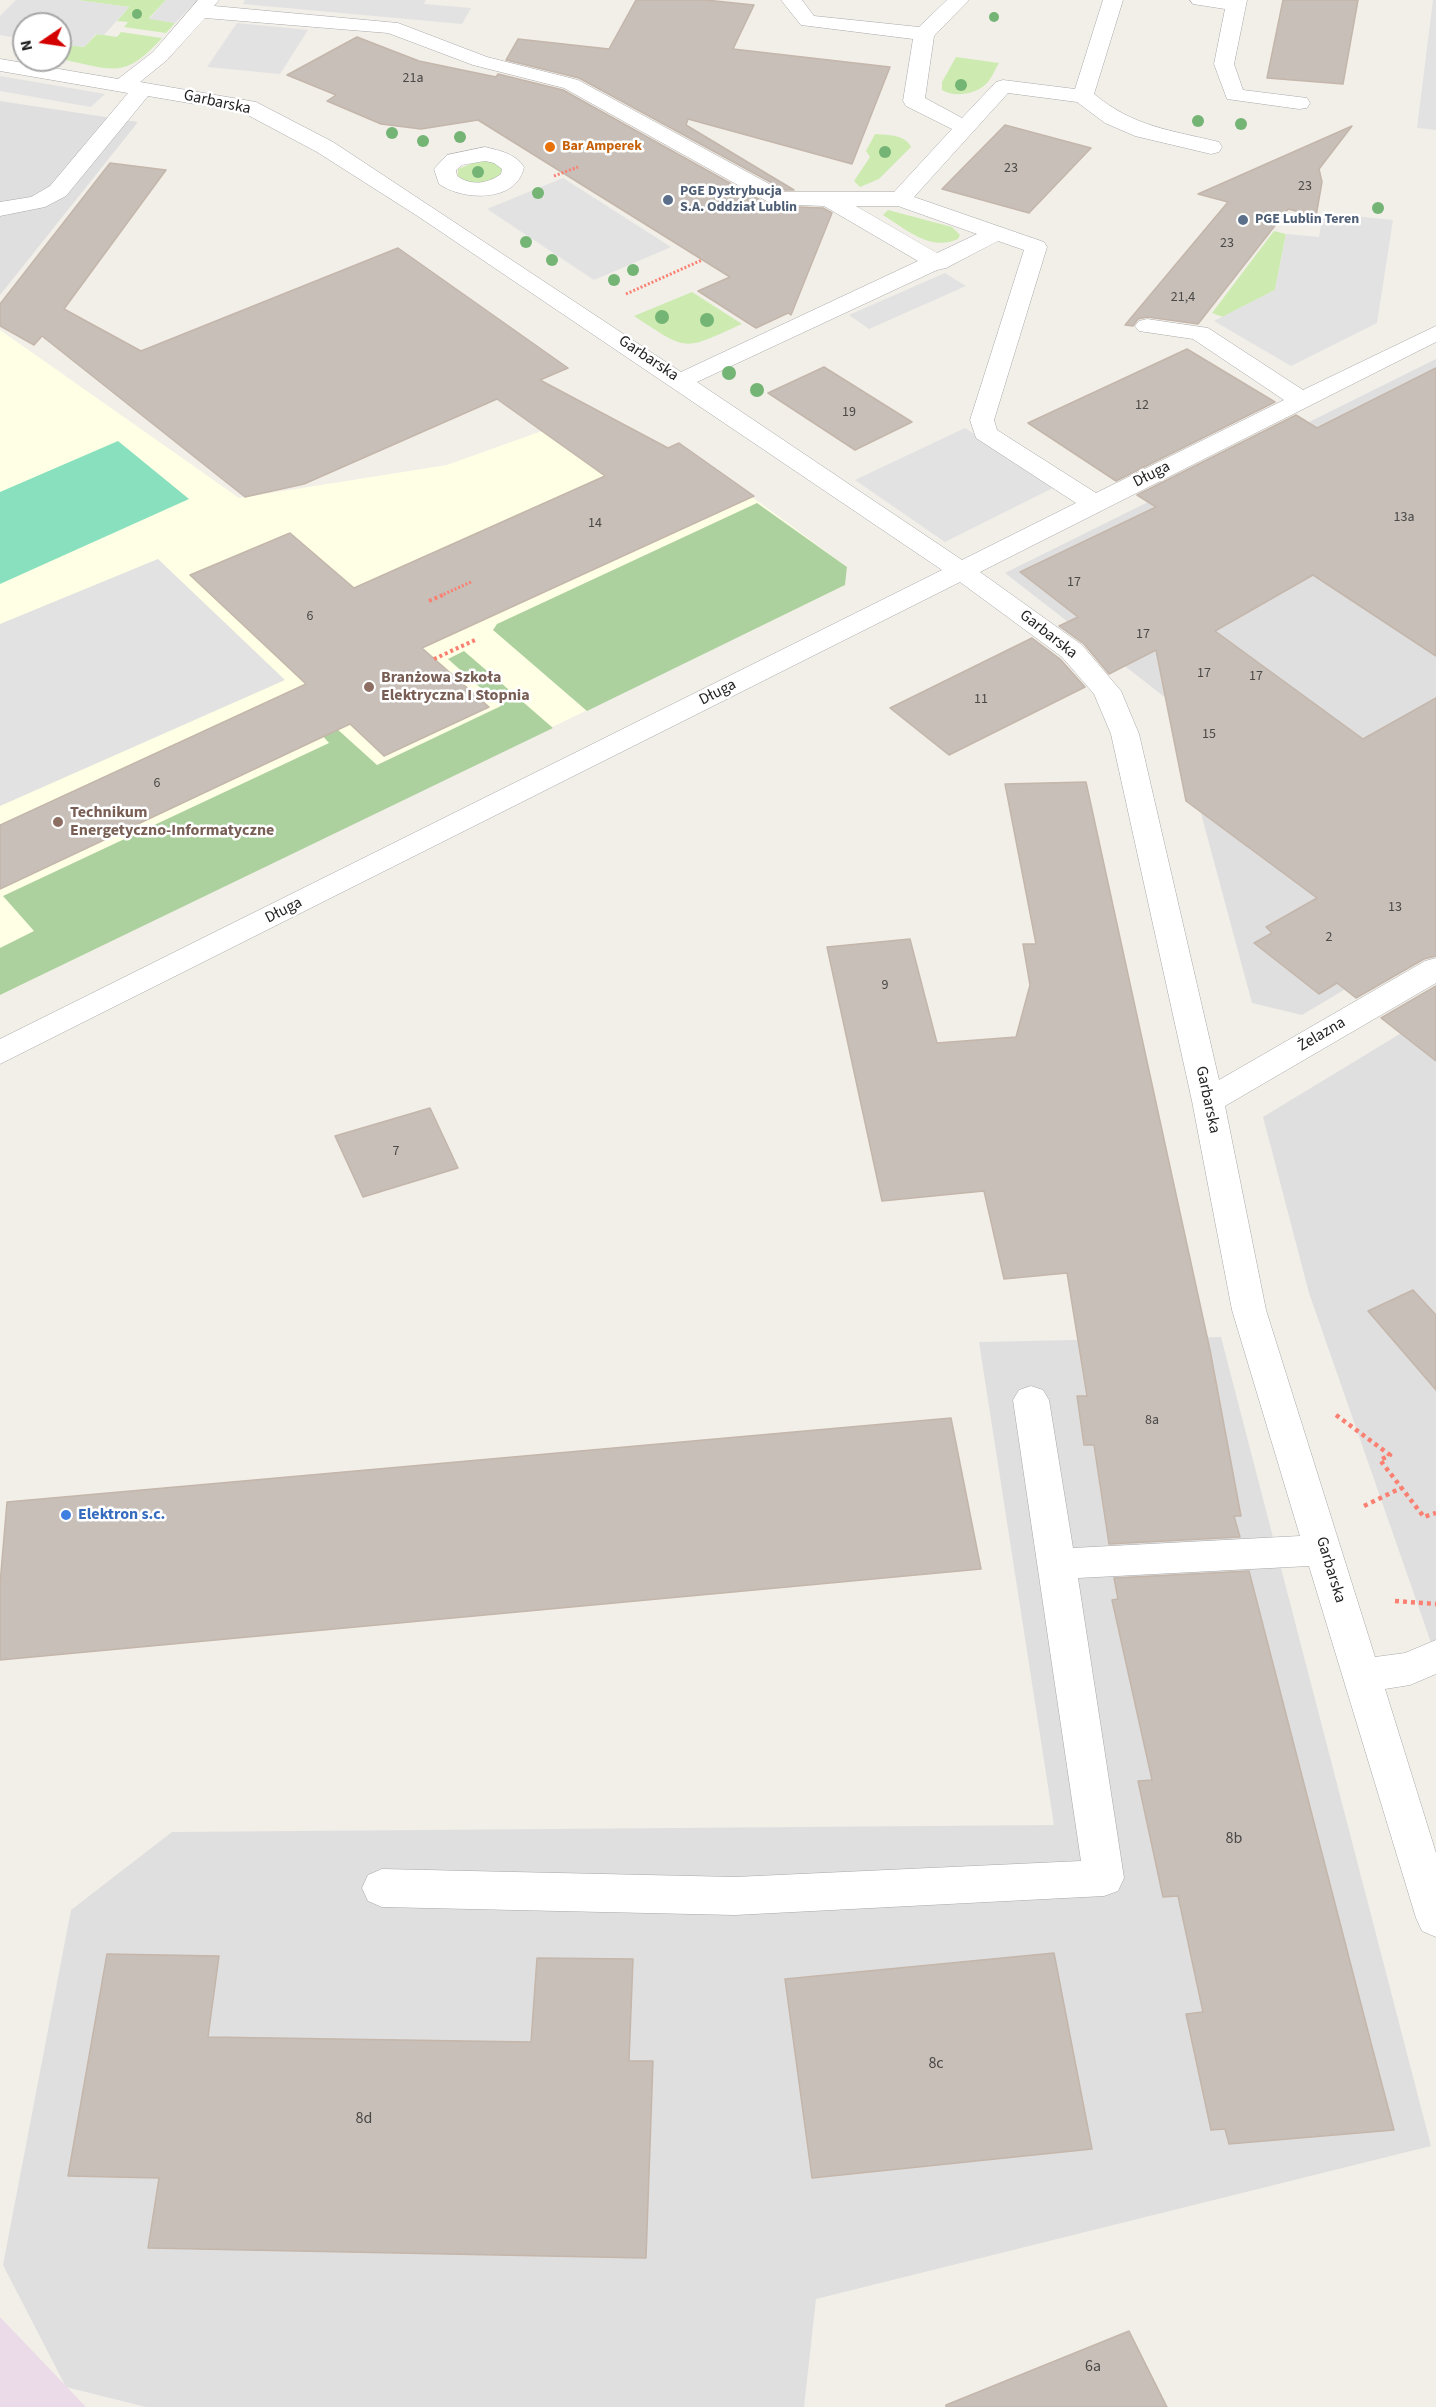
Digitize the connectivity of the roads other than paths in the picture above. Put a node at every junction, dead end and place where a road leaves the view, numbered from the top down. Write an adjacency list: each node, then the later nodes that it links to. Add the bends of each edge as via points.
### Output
1 (790, 0): 7 (street, via 808,21)
2 (959, 0): 7 (street)
3 (1113, 0): 10 (street)
4 (1200, 0): 5 (street)
5 (1237, 2): 11 (street, via 1224,64 1234,95)
6 (204, 5): 9 (street); 18 (street, via 391,27 480,61 571,84 780,199)
7 (924, 34): 12 (street, via 914,101)
8 (0, 65): 9 (street, Garbarska)
9 (133, 87): 19 (street, Garbarska, via 248,107); 20 (street, via 58,191 37,202)
10 (1083, 96): 12 (street, via 1003,86); 13 (street, via 1105,116 1150,136)
11 (1299, 103)
12 (965, 128): 16 (street)
13 (1211, 147)
14 (452, 183): 15 (street, via 469,189); 15 (street, via 444,174 449,164 464,156 484,154 502,158 513,167 511,177); 19 (street, via 455,194)
15 (489, 188): 19 (street)
16 (900, 199): 18 (street); 21 (street)
17 (0, 200): 20 (street)
18 (832, 201): 22 (street)
19 (435, 209): 25 (street, Garbarska)
20 (0, 210)
21 (997, 234): 22 (street); 27 (street, via 1036,247 982,420 985,433)
22 (938, 263): 25 (street)
23 (1147, 326): 26 (street, via 1200,333)
24 (1436, 333): 26 (street, Długa)
25 (680, 381): 28 (street, Garbarska)
26 (1301, 400): 27 (street, Długa)
27 (1095, 504): 28 (street, Długa)
28 (963, 570): 30 (street, Długa); 31 (street, Garbarska, via 1072,651 1107,691 1125,734)
29 (1436, 969): 31 (street, Żelazna)
30 (0, 1053)
31 (1208, 1101): 33 (street, Garbarska, via 1249,1310)
32 (1031, 1400): 34 (street)
33 (1324, 1550): 34 (street); 36 (street, Garbarska)
34 (1057, 1564): 37 (street, via 1104,1878 735,1896)
35 (1436, 1656): 36 (street, via 1410,1669)
36 (1362, 1675): 38 (street, Garbarska)
37 (382, 1888)
38 (1436, 1918)

